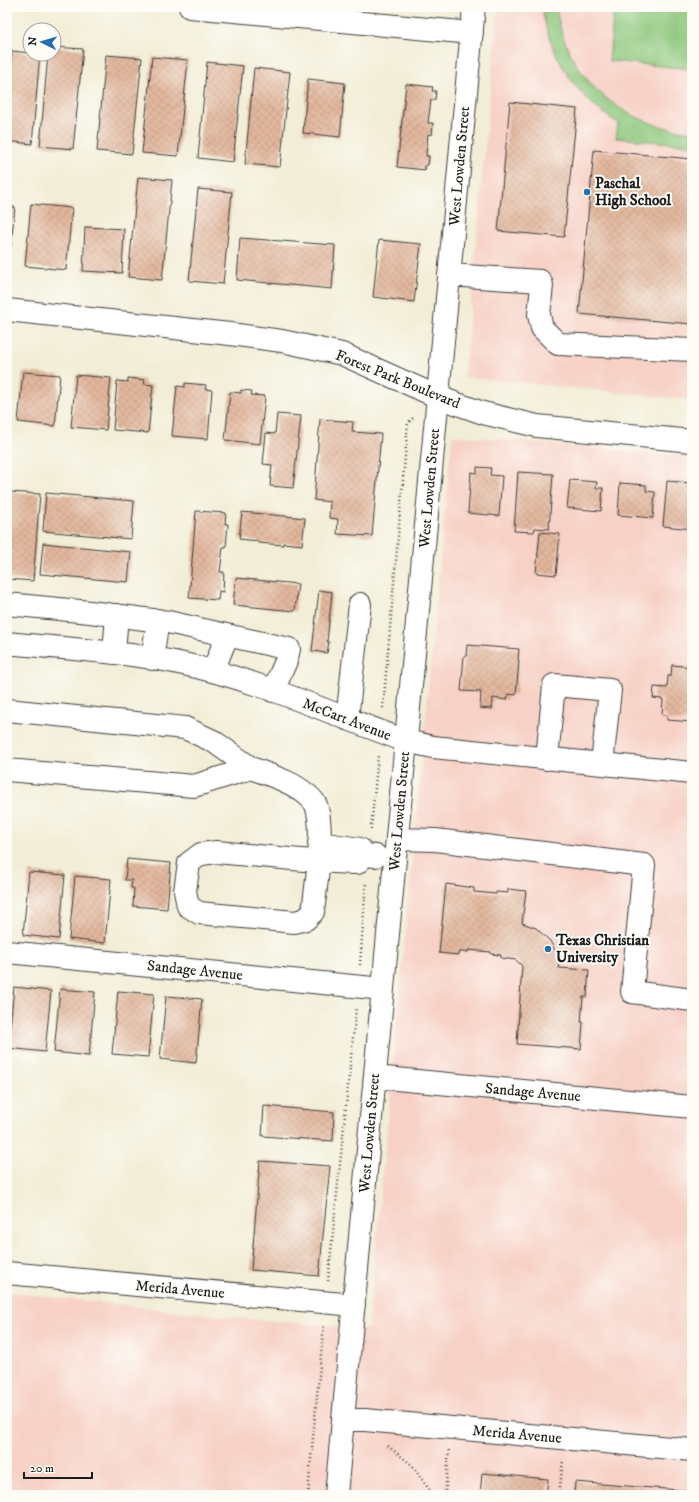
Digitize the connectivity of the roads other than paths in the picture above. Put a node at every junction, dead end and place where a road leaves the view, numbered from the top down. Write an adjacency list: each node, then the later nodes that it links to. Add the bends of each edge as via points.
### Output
1 (190, 7): 3 (street)
2 (474, 7): 4 (street, West Lowden Street)
3 (281, 11): 4 (street)
4 (472, 33): 5 (street, West Lowden Street)
5 (449, 275): 7 (street, via 540,280 542,285 539,315 542,328 558,344); 8 (street, West Lowden Street)
6 (7, 310): 8 (street, Forest Park Boulevard, via 282,341 342,354)
7 (692, 350)
8 (438, 397): 9 (street, Forest Park Boulevard, via 483,413 537,426); 22 (street, West Lowden Street)
9 (692, 441)
10 (7, 604): 12 (street)
11 (360, 604): 21 (street)
12 (117, 615): 13 (street); 16 (street)
13 (158, 620): 14 (street); 17 (street)
14 (227, 636): 18 (street); 19 (street, via 289,649)
15 (7, 643): 16 (street, McCart Avenue)
16 (114, 653): 17 (street, McCart Avenue)
17 (152, 659): 18 (street, McCart Avenue)
18 (213, 671): 19 (street, McCart Avenue)
19 (273, 691): 21 (street, McCart Avenue)
20 (7, 710): 25 (street, via 185,728 212,741)
21 (347, 719): 22 (street, McCart Avenue)
22 (406, 741): 23 (street, McCart Avenue, via 432,747); 28 (street, West Lowden Street)
23 (547, 758): 24 (street, McCart Avenue); 24 (street, via 554,685 610,690)
24 (602, 764): 27 (street, McCart Avenue)
25 (251, 768): 26 (street, via 194,786); 29 (street, via 292,786 316,804 320,829)
26 (7, 770)
27 (692, 773)
28 (396, 849): 29 (street, via 366,855 356,863); 31 (street, West Lowden Street); 32 (street, via 435,840 644,865 632,992)
29 (319, 852): 29 (street, via 313,912 306,919 295,922 199,913 188,906 185,891 189,863 201,854)
30 (7, 952): 31 (street, Sandage Avenue)
31 (383, 989): 33 (street, West Lowden Street)
32 (692, 1000)
33 (375, 1077): 34 (street, Sandage Avenue); 36 (street, West Lowden Street)
34 (692, 1107)
35 (7, 1273): 36 (street, Merida Avenue)
36 (354, 1305): 37 (street, West Lowden Street)
37 (343, 1418): 38 (street, Merida Avenue); 39 (street, West Lowden Street)
38 (692, 1450)
39 (336, 1495)

